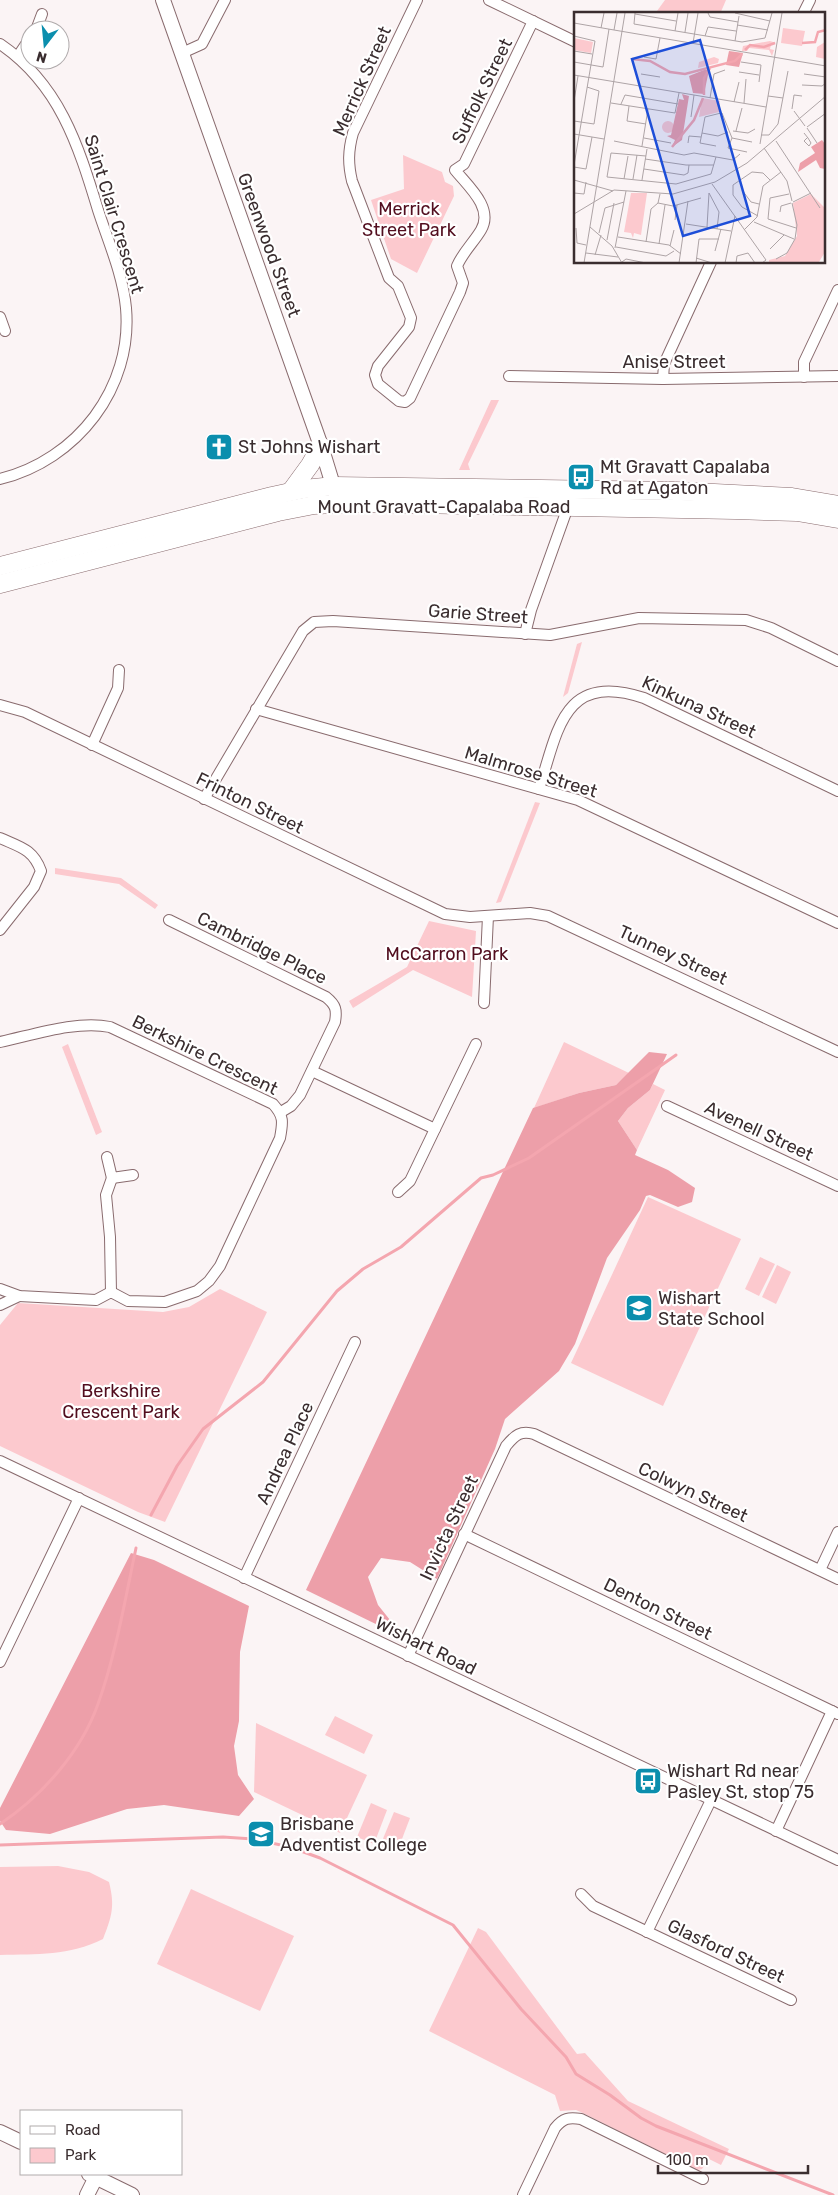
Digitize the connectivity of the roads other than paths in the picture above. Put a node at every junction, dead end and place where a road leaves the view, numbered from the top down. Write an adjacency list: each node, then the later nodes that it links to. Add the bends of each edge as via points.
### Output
1 (163, 0): 13 (street, Greenwood Street)
2 (225, 0): 13 (street, via 202,44)
3 (417, 0): 15 (street, Merrick Street, via 348,148 352,181 389,278 398,286 411,318 409,327 378,366 375,375 378,384 399,401 405,402 410,398 460,292 463,283 457,266 483,228 485,215 480,200)
4 (489, 0): 9 (street)
5 (810, 0): 6 (street)
6 (804, 12)
7 (42, 14): 8 (street)
8 (40, 20)
9 (533, 22): 10 (street); 15 (street, Suffolk Street, via 464,164)
10 (574, 41)
11 (0, 44): 14 (street, Saint Clair Crescent)
12 (20, 53): 14 (street)
13 (182, 54): 24 (street, Greenwood Street)
14 (18, 56): 25 (street, Saint Clair Crescent, via 54,98 72,132 123,290 127,332 122,364 111,394 94,420 74,440 47,459 21,474)
15 (456, 170)
16 (710, 264): 23 (street, via 664,364)
17 (838, 290): 22 (street, via 804,362)
18 (0, 316): 19 (street)
19 (5, 331)
20 (510, 376): 23 (street, Anise Street)
21 (838, 376): 22 (street, Anise Street)
22 (804, 377): 23 (street, Anise Street)
23 (663, 379)
24 (321, 446): 26 (street, Greenwood Street); 28 (highway)
25 (0, 479)
26 (334, 486): 27 (highway, Mount Gravatt-Capalaba Road); 28 (highway, Mount Gravatt-Capalaba Road); 29 (street, Greenwood Street)
27 (574, 489): 30 (highway, Mount Gravatt-Capalaba Road, via 760,495); 31 (street)
28 (291, 491): 33 (highway, Mount Gravatt-Capalaba Road)
29 (338, 503): 31 (highway, Mount Gravatt-Capalaba Road); 34 (highway, Mount Gravatt-Capalaba Road, via 278,512)
30 (838, 505)
31 (567, 508): 32 (highway, Mount Gravatt-Capalaba Road, via 779,511); 35 (street)
32 (838, 519)
33 (0, 566)
34 (0, 584)
35 (525, 634): 36 (street, Garie Street, via 565,634 639,618 746,620 771,628); 39 (street, Garie Street, via 314,622 303,631)
36 (838, 660)
37 (119, 670): 40 (street, via 118,688)
38 (0, 705): 40 (street, Frinton Street, via 25,712)
39 (256, 709): 41 (street, Malmrose Street); 43 (street, Garie Street)
40 (92, 745): 43 (street, Frinton Street)
41 (539, 789): 42 (street, Kinkuna Street, via 561,721 570,707 581,698 608,691 644,698); 47 (street, Malmrose Street, via 599,809)
42 (838, 791)
43 (204, 799): 45 (street, Frinton Street, via 446,914)
44 (0, 838): 48 (street, via 31,853 41,871 34,887)
45 (488, 916): 49 (street); 52 (street, Tunney Street, via 530,913 562,921)
46 (169, 920): 53 (street, Cambridge Place, via 326,997 334,1004 337,1012 334,1022)
47 (838, 923)
48 (0, 930)
49 (484, 1003)
50 (0, 1042): 55 (street, Berkshire Crescent, via 81,1025 110,1027 273,1104)
51 (476, 1044): 56 (street)
52 (838, 1052)
53 (312, 1071): 55 (street, Cambridge Place, via 300,1095); 56 (street)
54 (667, 1106): 60 (street, Avenell Street)
55 (281, 1112): 63 (street, Berkshire Crescent, via 284,1120 280,1138 220,1266 209,1281 197,1291 166,1302 128,1301)
56 (435, 1129): 61 (street, via 410,1182)
57 (107, 1157): 59 (street)
58 (133, 1175): 59 (street)
59 (112, 1178): 63 (street, via 106,1195)
60 (838, 1186)
61 (398, 1192)
62 (0, 1291): 64 (street); 65 (street)
63 (111, 1292): 64 (street, via 96,1300)
64 (19, 1296): 65 (street)
65 (0, 1305)
66 (355, 1342): 73 (street, Andrea Place)
67 (534, 1434): 71 (street, Invicta Street, via 522,1432 506,1446); 72 (street, Colwyn Street)
68 (0, 1460): 69 (street, Wishart Road)
69 (79, 1498): 73 (street, Wishart Road); 76 (street)
70 (838, 1532): 72 (street)
71 (464, 1534): 75 (street, Invicta Street); 77 (street, Denton Street)
72 (820, 1570): 74 (street, Colwyn Street)
73 (244, 1578): 75 (street, Wishart Road)
74 (838, 1579)
75 (408, 1656): 78 (street, Wishart Road)
76 (0, 1662)
77 (835, 1712): 79 (street)
78 (711, 1800): 79 (street, Wishart Road); 82 (street)
79 (776, 1831): 80 (street, Wishart Road)
80 (838, 1860)
81 (581, 1894): 82 (street, Glasford Street, via 593,1906)
82 (647, 1932): 83 (street, Glasford Street)
83 (791, 2000)
84 (0, 2132): 85 (street)
85 (20, 2142)
86 (92, 2175): 88 (street); 89 (street)
87 (703, 2179): 90 (street, via 582,2119 570,2117 561,2120 555,2128)
88 (87, 2195)
89 (132, 2195)
90 (524, 2195)

